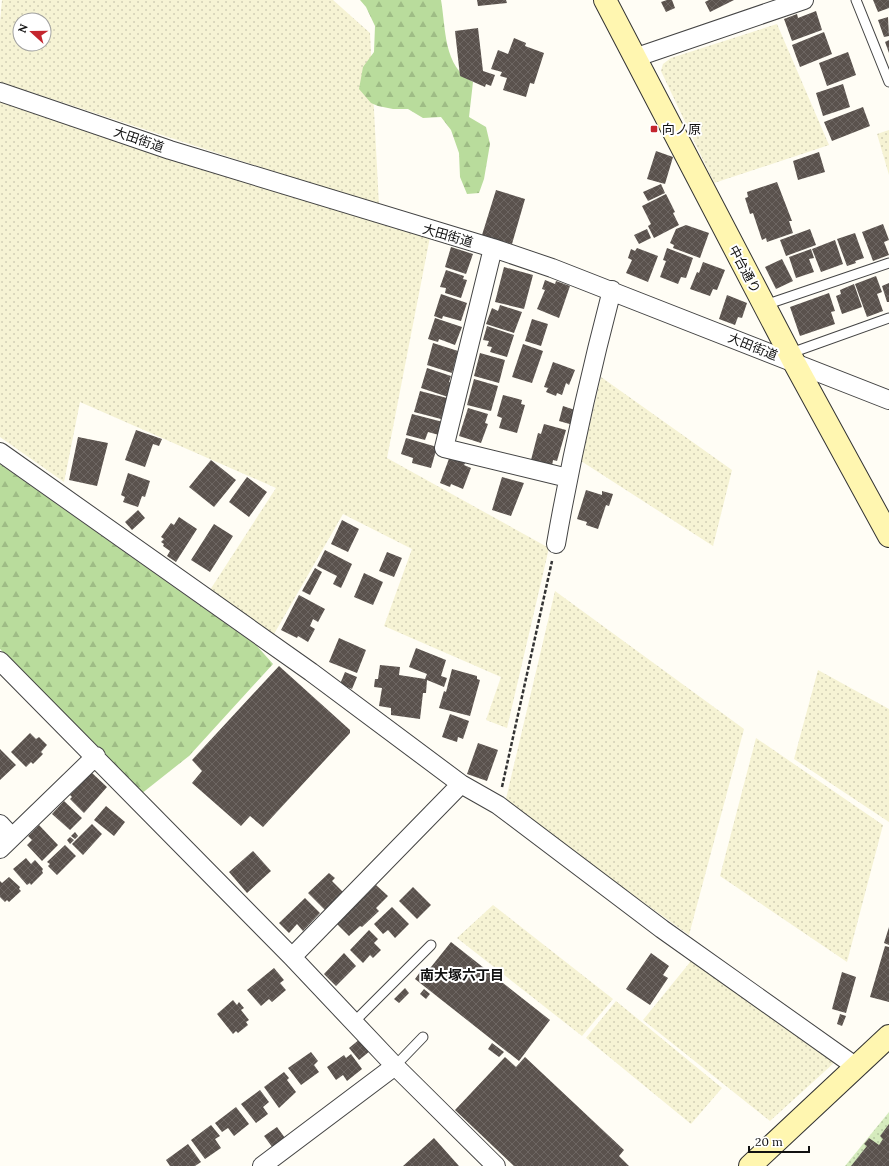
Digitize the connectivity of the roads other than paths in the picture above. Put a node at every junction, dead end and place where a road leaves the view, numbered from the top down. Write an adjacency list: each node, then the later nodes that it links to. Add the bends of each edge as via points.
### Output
1 (605, 0): 4 (street, 中台通り)
2 (804, 0): 4 (street)
3 (856, 0): 5 (lane)
4 (634, 58): 10 (street, 中台通り)
5 (889, 82)
6 (0, 92): 7 (street, 大田街道, via 170,150)
7 (493, 248): 9 (street, 大田街道); 15 (street, via 444,448)
8 (889, 263): 10 (lane)
9 (612, 290): 12 (street, 大田街道); 15 (street)
10 (765, 305): 12 (street, 中台通り)
11 (889, 318): 12 (lane)
12 (793, 358): 13 (street, 大田街道); 16 (street, 中台通り)
13 (889, 400)
14 (0, 452): 20 (street, via 304,667)
15 (568, 478): 17 (street)
16 (889, 536)
17 (556, 544)
18 (0, 661): 19 (street)
19 (96, 756): 21 (street); 23 (street)
20 (461, 784): 23 (street); 28 (street, via 498,805 662,929)
21 (4, 837)
22 (431, 945): 24 (lane)
23 (292, 957): 24 (street)
24 (355, 1021): 27 (street)
25 (889, 1036): 28 (street)
26 (423, 1037): 27 (lane)
27 (395, 1066): 29 (street); 30 (street)
28 (856, 1066): 31 (street)
29 (262, 1166)
30 (496, 1166)
31 (750, 1166)

